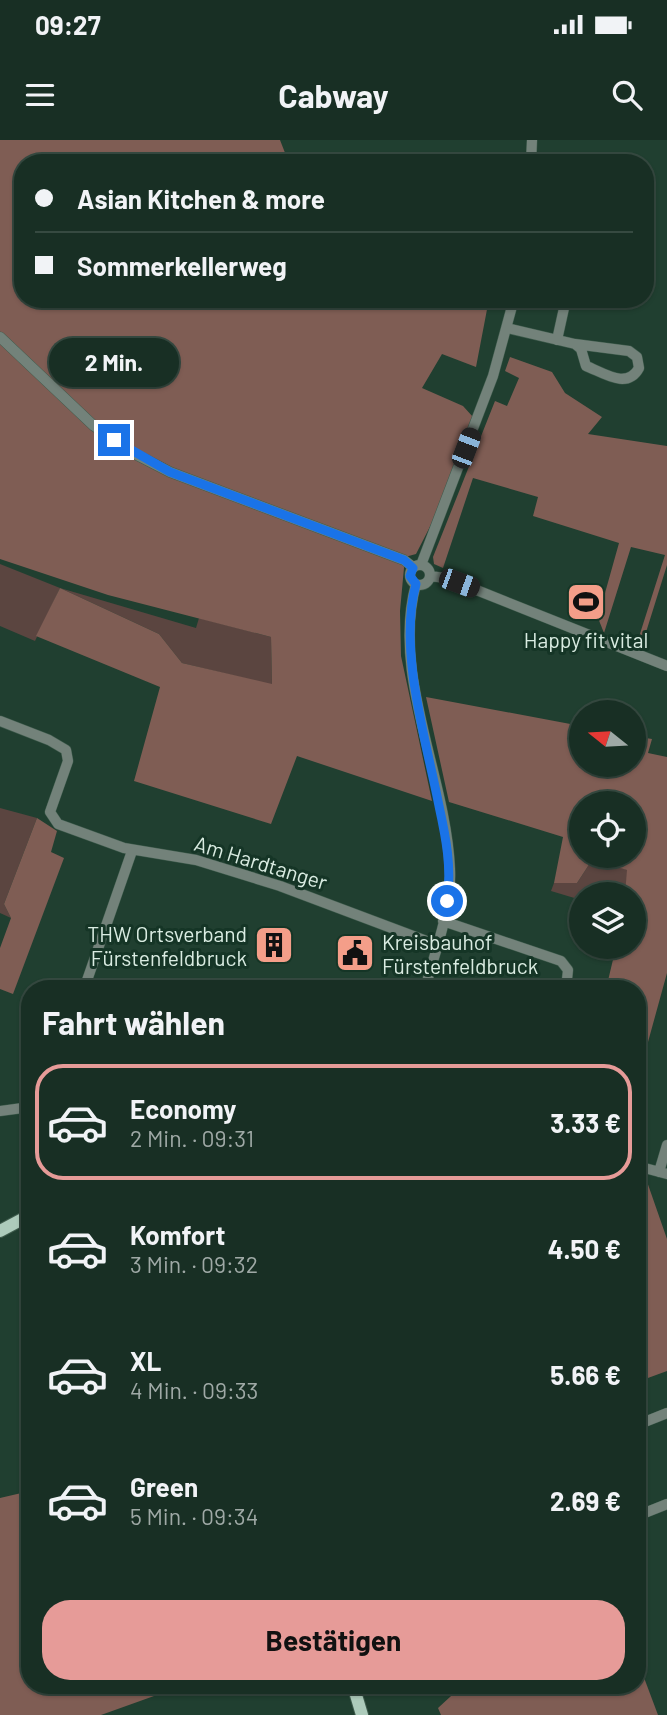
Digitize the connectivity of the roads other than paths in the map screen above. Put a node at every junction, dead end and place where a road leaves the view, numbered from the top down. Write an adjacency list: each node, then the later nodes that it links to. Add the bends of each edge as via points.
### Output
1 (512, 308): 3 (street)
2 (564, 308): 5 (street)
3 (507, 328): 5 (street); 7 (street, via 490,384)
4 (0, 337): 7 (street, via 94,426 133,453 170,472)
5 (556, 340): 6 (street)
6 (575, 344): 6 (street, via 629,351 639,368 635,376 616,379 586,366 582,349)
7 (417, 566): 8 (street, via 428,568); 9 (street, via 410,576)
8 (430, 576): 9 (street, via 424,584); 10 (street)
9 (416, 584): 13 (street, via 409,639 449,859)
10 (667, 666)
11 (1, 723): 12 (street, Am Hardtanger, via 66,750 68,761 50,812 53,820)
12 (132, 851): 14 (street, Am Hardtanger, via 196,860 248,876); 15 (street)
13 (443, 921): 14 (street); 17 (street, via 561,961 568,970)
14 (437, 945): 16 (street)
15 (91, 980)
16 (427, 980)
17 (567, 980)
18 (21, 1108): 19 (street)
19 (0, 1111)
20 (667, 1145): 22 (street)
21 (646, 1168): 22 (street)
22 (663, 1173)
23 (21, 1220): 24 (main road)
24 (0, 1231)
25 (667, 1413): 26 (street)
26 (646, 1421)
27 (667, 1504): 28 (street)
28 (646, 1513)
29 (355, 1694): 30 (main road)
30 (362, 1715)

